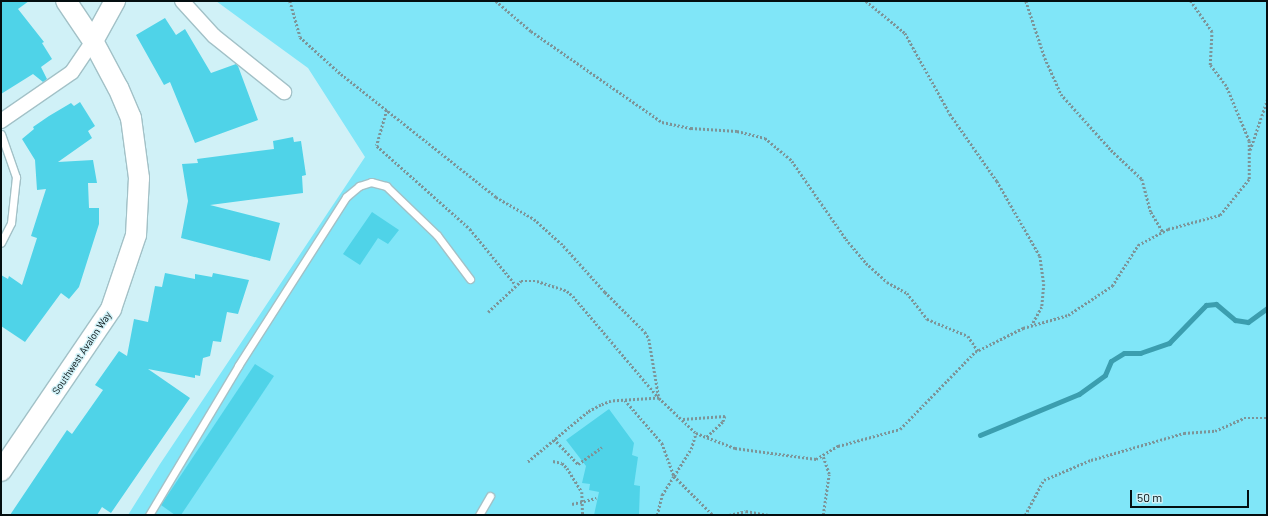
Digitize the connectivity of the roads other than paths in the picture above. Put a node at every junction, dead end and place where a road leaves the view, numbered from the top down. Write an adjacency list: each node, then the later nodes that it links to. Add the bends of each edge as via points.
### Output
1 (66, 1): 4 (main road, Southwest Avalon Way)
2 (115, 1): 4 (main road)
3 (182, 1): 5 (street, via 214,36)
4 (93, 41): 6 (street, via 72,72); 10 (main road, Southwest Avalon Way, via 131,118 138,178 136,234 111,309)
5 (284, 92)
6 (1, 121)
7 (1, 134): 8 (lane, via 16,177 11,223)
8 (1, 243)
9 (470, 279): 12 (lane, via 437,235 386,186 371,182 359,186 346,197 238,366)
10 (1, 471)
11 (490, 496): 13 (lane)
12 (149, 515)
13 (479, 515)

